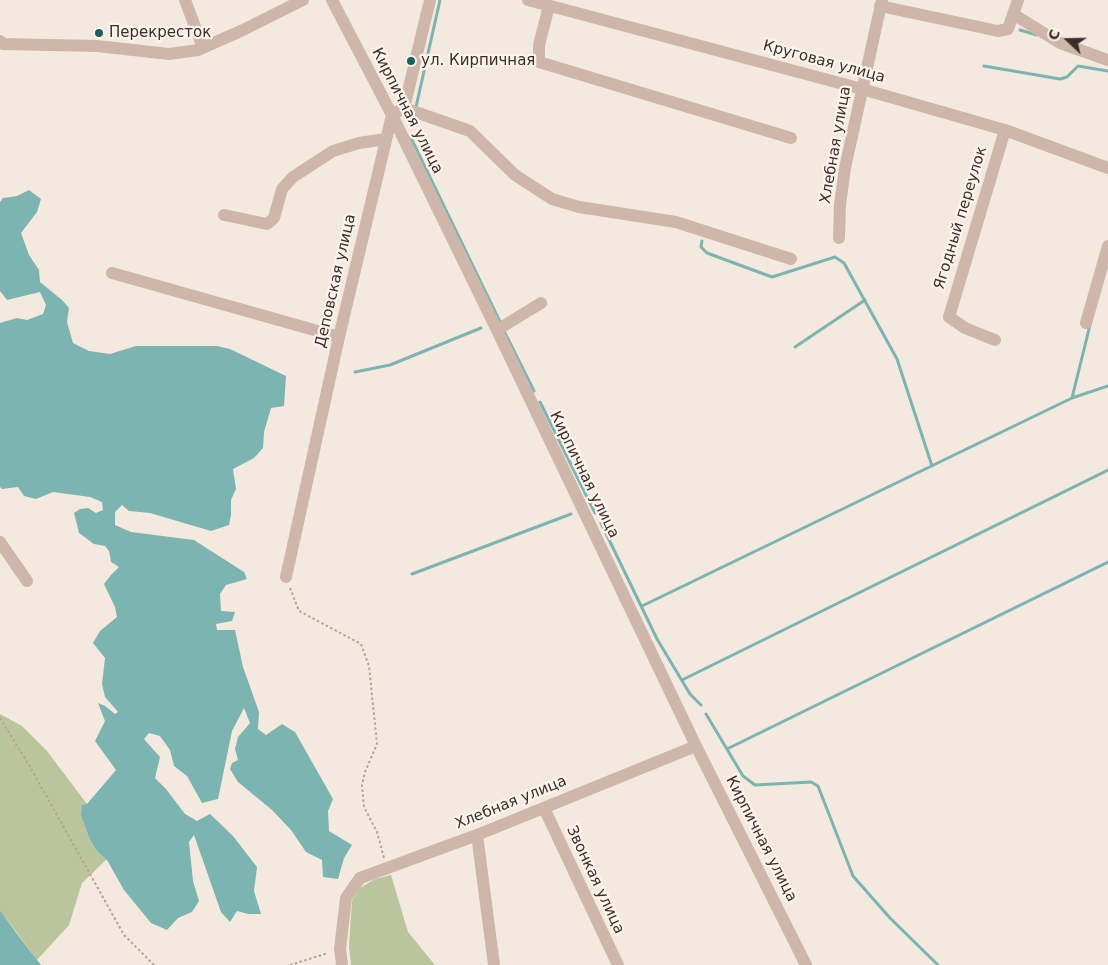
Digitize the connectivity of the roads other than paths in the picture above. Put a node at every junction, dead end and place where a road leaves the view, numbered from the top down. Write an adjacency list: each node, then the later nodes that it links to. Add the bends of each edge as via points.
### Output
1 (185, 0): 11 (street)
2 (303, 0): 11 (street)
3 (332, 0): 15 (street, Кирпичная улица)
4 (430, 0): 14 (street)
5 (528, 0): 8 (street, Круговая улица)
6 (1018, 0): 9 (street)
7 (881, 3): 9 (street, via 998,31 1008,29); 13 (street, Хлебная улица)
8 (549, 6): 13 (street, Круговая улица); 17 (street, via 539,45 539,62)
9 (1014, 14): 12 (street, via 1060,43)
10 (0, 42): 11 (street, via 97,46 169,54)
11 (203, 48)
12 (1108, 60)
13 (862, 89): 16 (street, Круговая улица); 21 (street, Хлебная улица, via 845,168)
14 (404, 108): 15 (street); 23 (street, via 470,131 515,175 552,199 579,207 676,222)
15 (392, 115): 18 (street, Деповская улица); 27 (street, Кирпичная улица)
16 (1005, 130): 19 (street, Круговая улица); 29 (street, Ягодный переулок, via 949,316 965,328)
17 (791, 138)
18 (386, 139): 20 (street, via 359,142 333,151 293,177 282,189 274,218 267,224); 28 (street, Деповская улица)
19 (1108, 168)
20 (224, 215)
21 (839, 238)
22 (1108, 246): 26 (street)
23 (792, 259)
24 (112, 273): 28 (street)
25 (541, 304): 27 (street)
26 (1086, 323)
27 (497, 330): 33 (street, Кирпичная улица)
28 (339, 337): 31 (street, Деповская улица)
29 (994, 340)
30 (0, 542): 32 (street)
31 (286, 577)
32 (27, 580)
33 (696, 746): 34 (street, Хлебная улица); 39 (street, Кирпичная улица)
34 (544, 808): 35 (street, Хлебная улица); 38 (street, Звонкая улица)
35 (477, 835): 36 (street, Хлебная улица, via 360,878 346,898 340,949); 37 (street)
36 (342, 965)
37 (494, 965)
38 (618, 965)
39 (806, 965)

